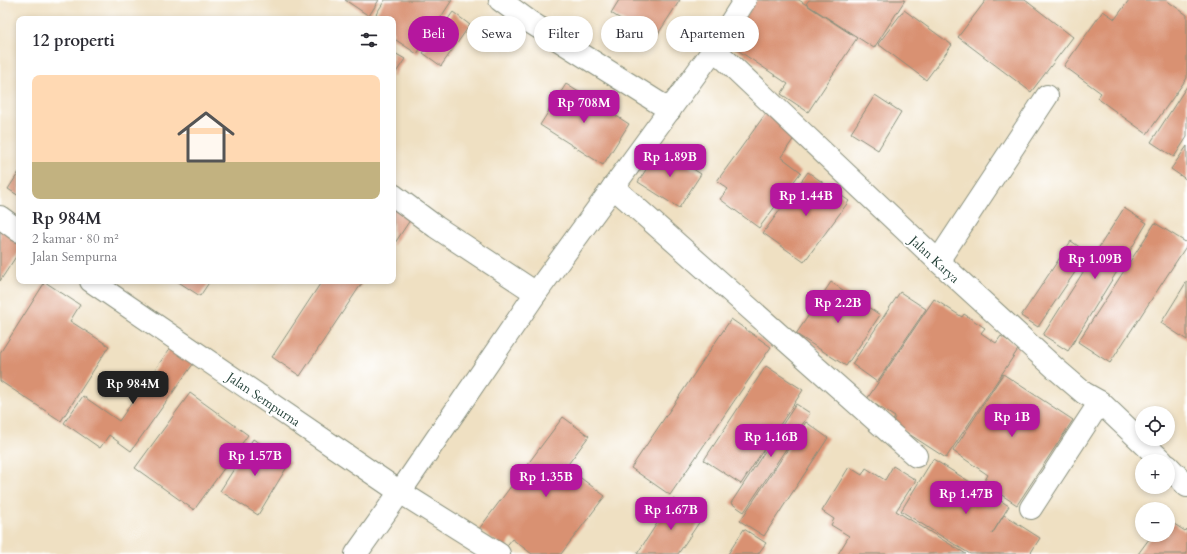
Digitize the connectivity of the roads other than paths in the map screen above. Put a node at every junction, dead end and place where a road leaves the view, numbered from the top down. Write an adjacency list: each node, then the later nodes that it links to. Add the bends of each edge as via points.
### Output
1 (500, 0): 7 (street, via 530,22)
2 (745, 0): 3 (street)
3 (735, 16)
4 (712, 52): 7 (street)
5 (717, 52): 12 (street, Jalan Karya)
6 (1047, 96): 12 (street)
7 (670, 110): 8 (street)
8 (613, 186): 14 (street); 17 (street)
9 (396, 197): 14 (street, via 436,228)
10 (0, 218): 11 (street)
11 (16, 229)
12 (938, 261): 15 (street, Jalan Karya, via 1056,369 1084,393)
13 (95, 284): 20 (street, Jalan Sempurna)
14 (536, 293): 20 (street)
15 (1100, 402): 16 (street, Jalan Karya); 21 (street)
16 (1155, 454)
17 (916, 456)
18 (1175, 473): 19 (street)
19 (1187, 486)
20 (400, 492): 22 (street); 23 (street, Jalan Sempurna)
21 (1031, 508)
22 (356, 554)
23 (499, 554)

